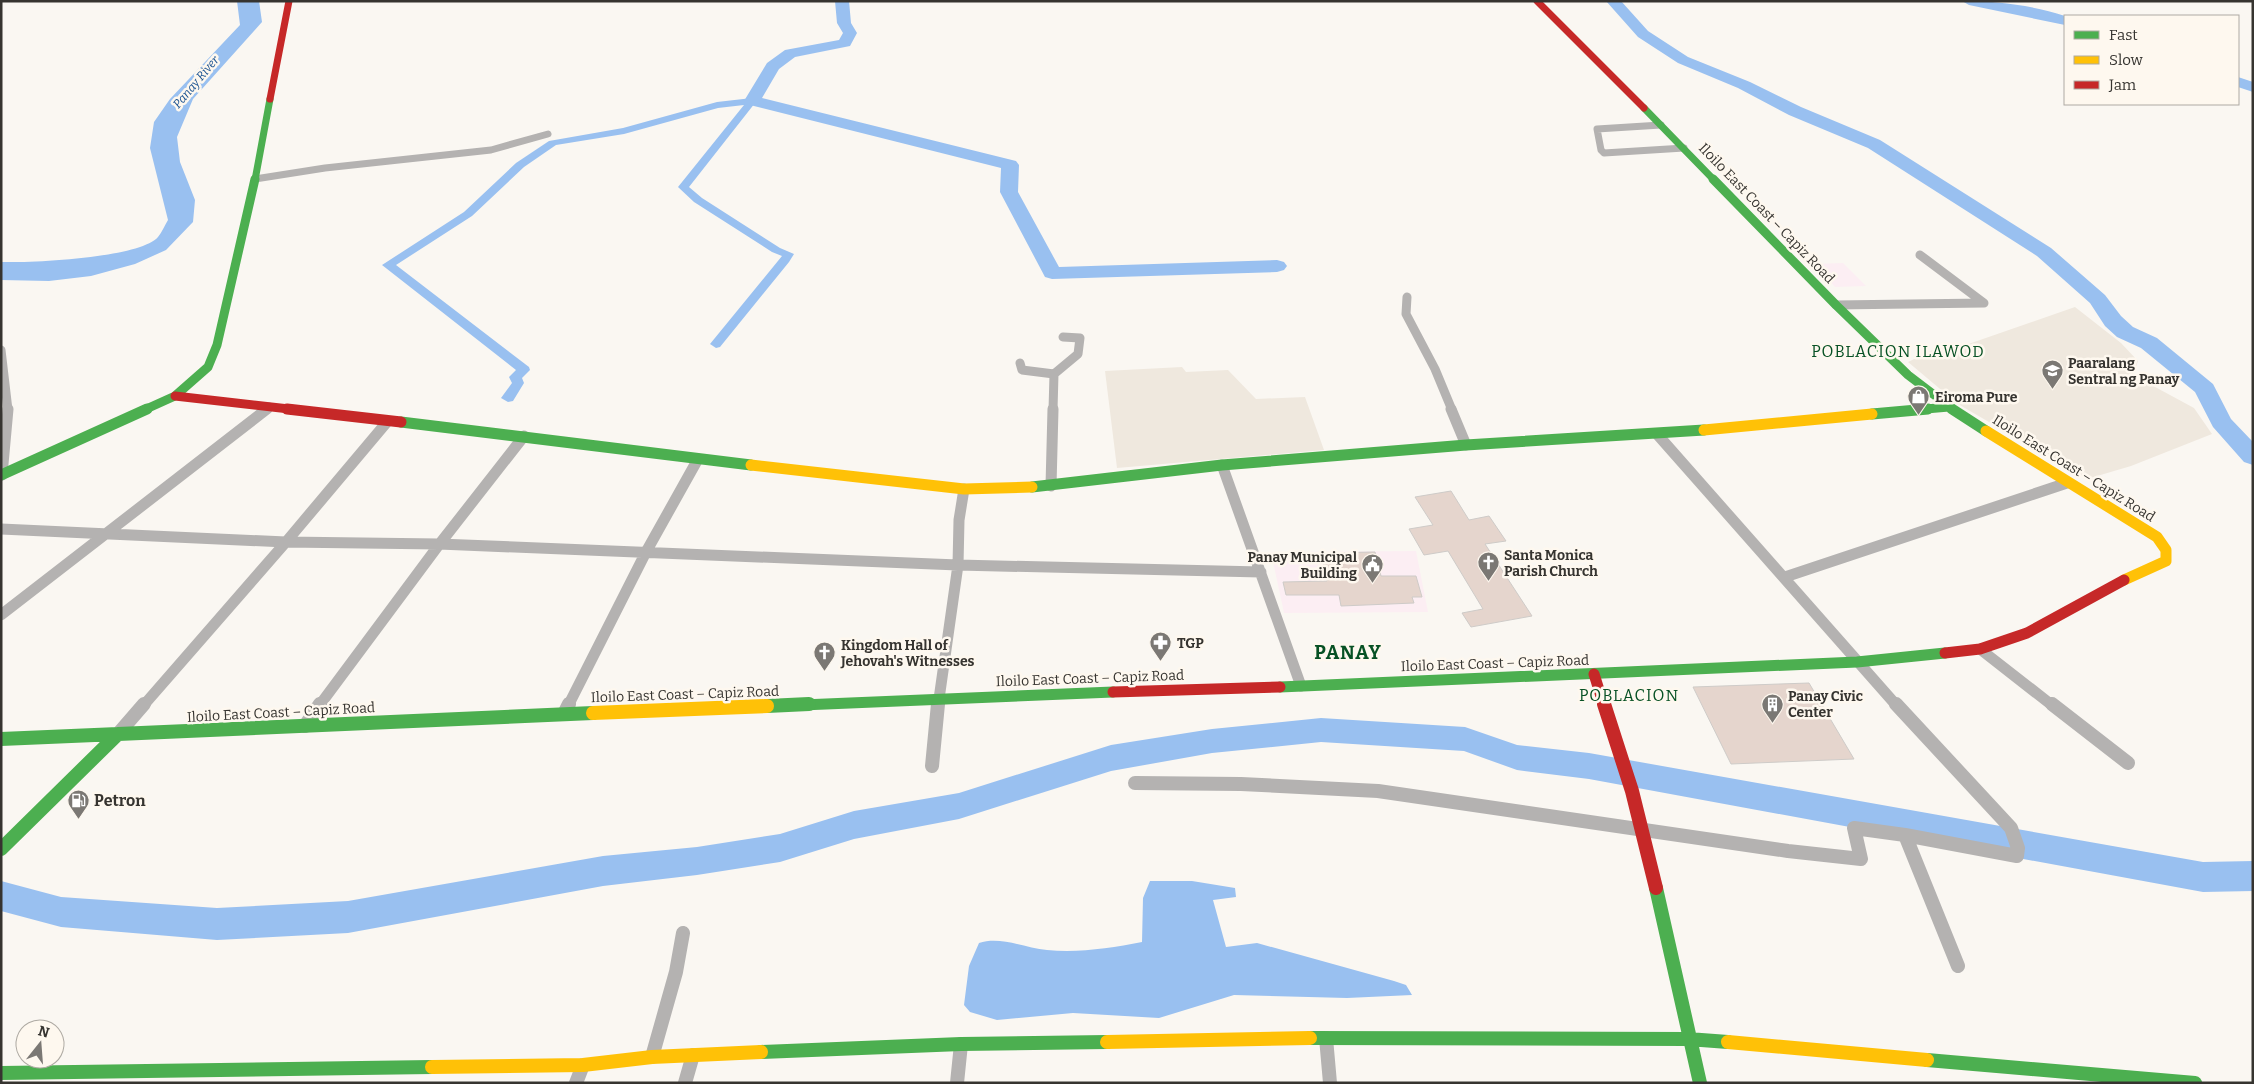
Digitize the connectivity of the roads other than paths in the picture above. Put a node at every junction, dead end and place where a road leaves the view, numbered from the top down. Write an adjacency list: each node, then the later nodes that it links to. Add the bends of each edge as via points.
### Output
1 (289, 1): 6 (street)
2 (1537, 1): 3 (street, Iloilo East Coast – Capiz Road)
3 (1661, 125): 5 (street, Iloilo East Coast – Capiz Road); 5 (street, via 1597,129 1601,150)
4 (548, 134): 6 (street, via 491,150)
5 (1684, 148): 9 (street, Iloilo East Coast – Capiz Road)
6 (256, 179): 14 (street, via 217,345 208,367)
7 (1920, 255): 9 (street, via 1984,303)
8 (1407, 297): 20 (street, via 1406,314 1436,369)
9 (1836, 305): 16 (street, Iloilo East Coast – Capiz Road, via 1908,375)
10 (1064, 337): 13 (street, via 1080,338 1078,354)
11 (1, 350): 23 (street, via 8,410)
12 (1020, 363): 13 (street, via 1022,370)
13 (1054, 374): 25 (street)
14 (175, 396): 15 (street); 23 (street)
15 (269, 407): 17 (street); 28 (street)
16 (1949, 407): 18 (street); 24 (street, Iloilo East Coast – Capiz Road)
17 (387, 422): 19 (street); 29 (street)
18 (1656, 434): 20 (street); 34 (street)
19 (524, 436): 21 (street); 30 (street)
20 (1466, 445): 22 (street)
21 (698, 460): 26 (street); 31 (street)
22 (1222, 465): 25 (street); 33 (street)
23 (2, 475)
24 (2067, 483): 34 (street); 36 (street, Iloilo East Coast – Capiz Road, via 2157,537 2166,550 2166,561 2132,575 2027,633)
25 (1051, 486): 26 (street)
26 (964, 489): 32 (street, via 959,520)
27 (1, 529): 28 (street)
28 (103, 534): 29 (street); 35 (street)
29 (286, 542): 30 (street); 43 (street)
30 (439, 544): 31 (street); 42 (street)
31 (646, 552): 32 (street); 41 (street)
32 (958, 565): 33 (street); 40 (street)
33 (1260, 572): 39 (street)
34 (1785, 577): 37 (street)
35 (1, 615)
36 (1980, 650): 37 (street, Iloilo East Coast – Capiz Road); 45 (street)
37 (1857, 662): 38 (street, Iloilo East Coast – Capiz Road); 49 (street, via 2011,828 2018,848 2017,856)
38 (1594, 674): 39 (street, Iloilo East Coast – Capiz Road); 48 (street, via 1623,758)
39 (1301, 686): 40 (street, Iloilo East Coast – Capiz Road)
40 (939, 698): 41 (street, Iloilo East Coast – Capiz Road); 46 (street)
41 (564, 714): 42 (street, Iloilo East Coast – Capiz Road)
42 (305, 726): 43 (street, Iloilo East Coast – Capiz Road)
43 (118, 734): 44 (street, Iloilo East Coast – Capiz Road); 50 (street)
44 (1, 739)
45 (2128, 763)
46 (932, 766)
47 (1135, 783): 48 (street, via 1378,791)
48 (1642, 829): 49 (street, via 1861,859 1854,828); 54 (street)
49 (1905, 835): 52 (street)
50 (1, 849)
51 (683, 933): 57 (street, via 676,972)
52 (1958, 966)
53 (1326, 1038): 54 (street); 55 (street); 63 (street)
54 (1688, 1039): 64 (street); 65 (street)
55 (961, 1044): 56 (street); 62 (street)
56 (693, 1055): 57 (street); 61 (street)
57 (652, 1057): 58 (street)
58 (583, 1065): 59 (street); 60 (street)
59 (1, 1073)
60 (576, 1083)
61 (684, 1083)
62 (956, 1083)
63 (1330, 1083)
64 (1700, 1083)
65 (2195, 1083)

